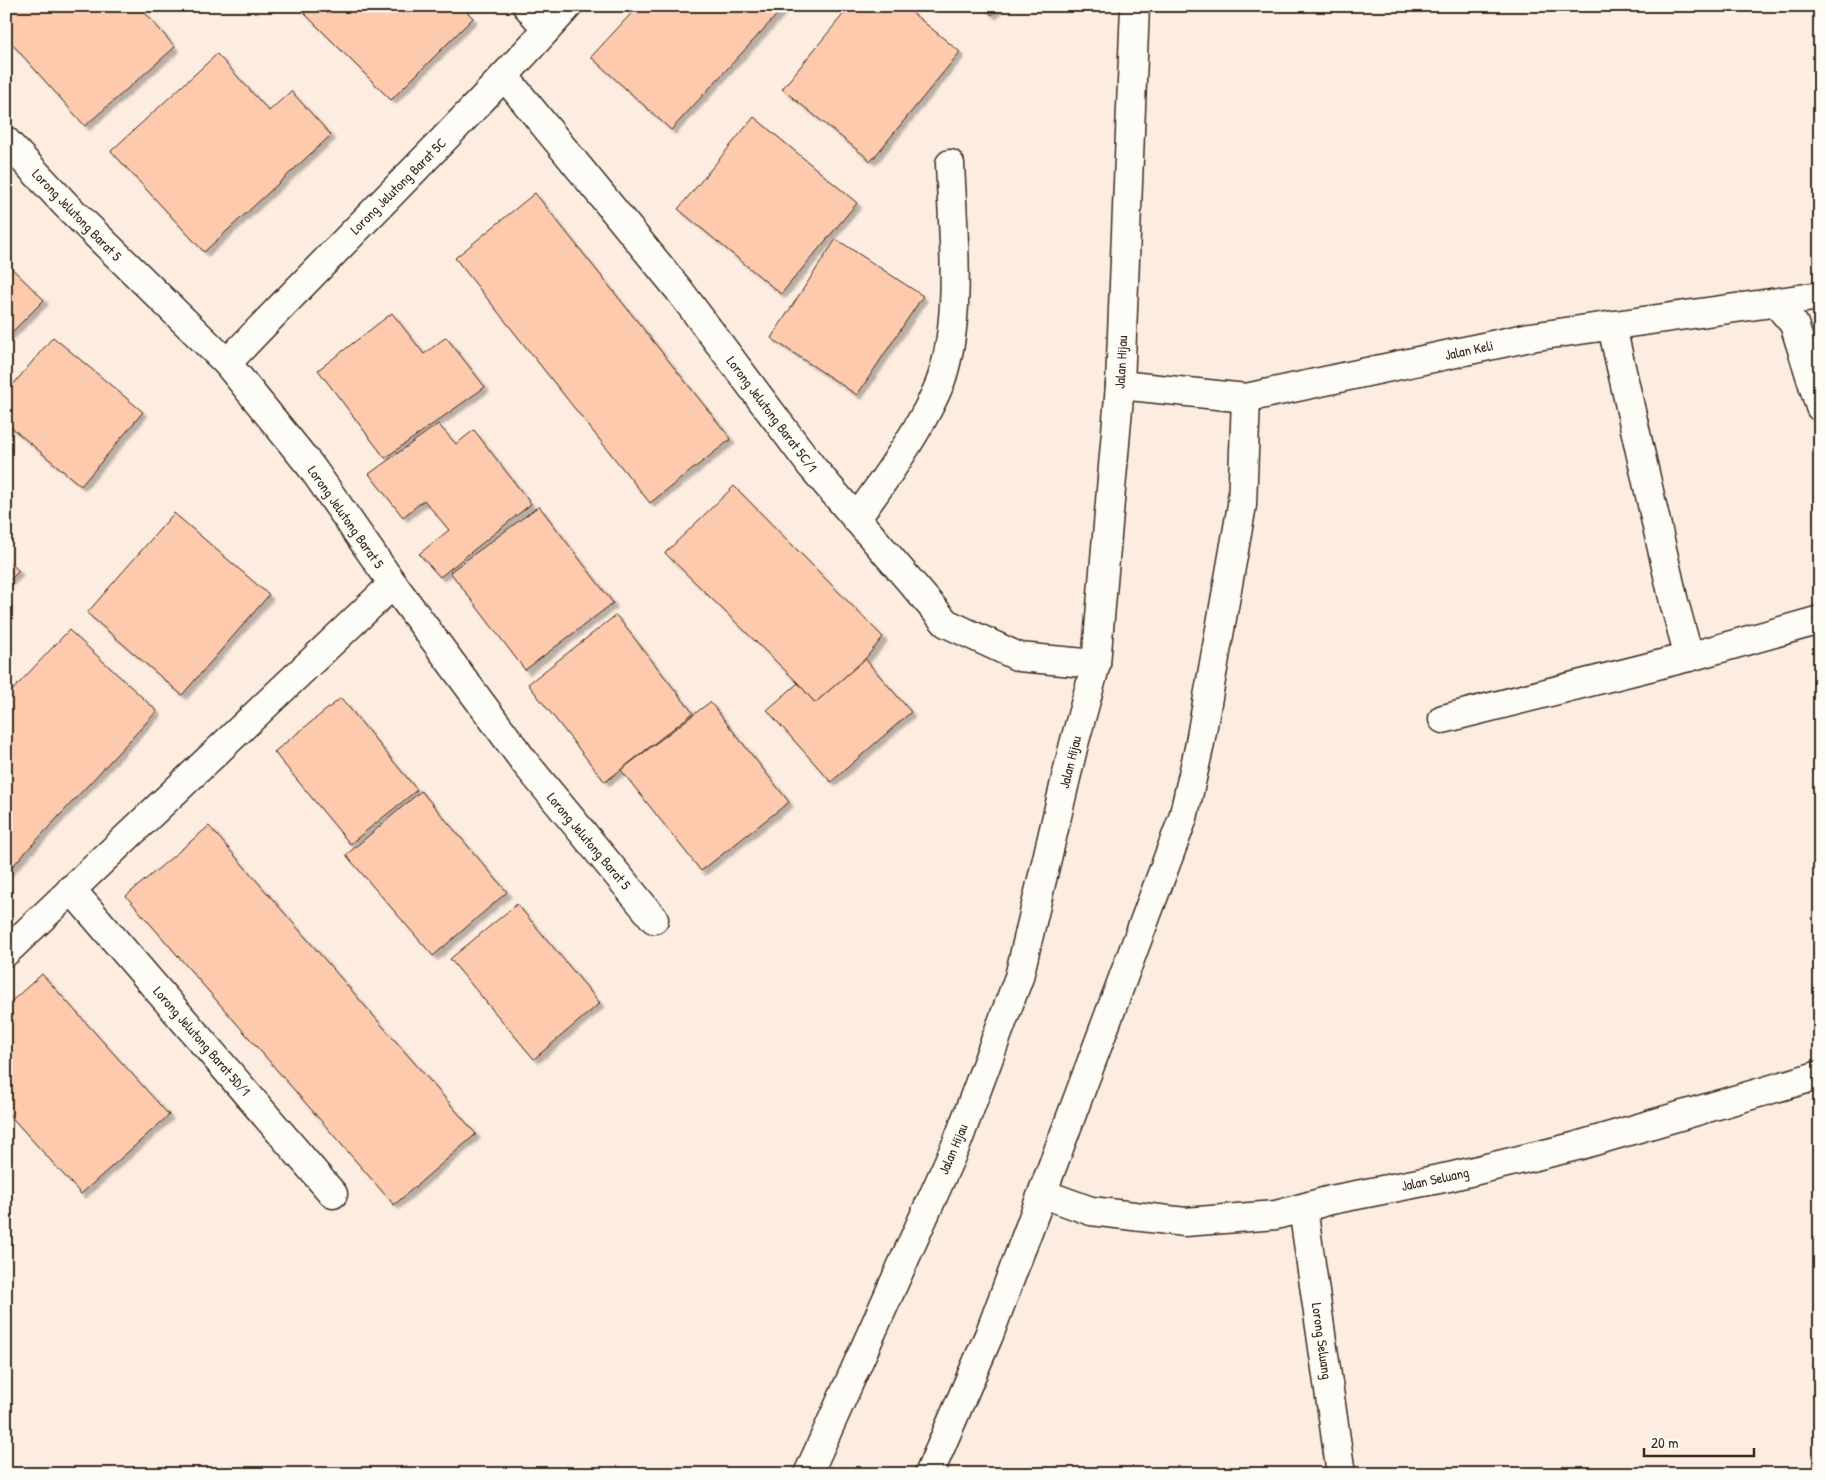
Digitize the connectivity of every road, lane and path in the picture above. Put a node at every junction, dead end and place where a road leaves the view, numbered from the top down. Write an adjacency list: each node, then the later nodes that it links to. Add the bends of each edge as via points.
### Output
1 (527, 6): 4 (street)
2 (568, 6): 4 (street, Lorong Jelutong Barat 5C)
3 (1135, 6): 12 (street, Jalan Hijau)
4 (547, 29): 5 (street, Lorong Jelutong Barat 5C)
5 (505, 77): 11 (street, Lorong Jelutong Barat 5C); 15 (street, Lorong Jelutong Barat 5C/1, via 679,290 812,467)
6 (6, 141): 11 (street, Lorong Jelutong Barat 5, via 66,205)
7 (950, 164): 15 (street, via 954,266 951,330 940,383 882,484)
8 (1820, 296): 9 (street, Jalan Keli)
9 (1776, 303): 10 (street, Jalan Keli); 14 (street, via 1794,324)
10 (1612, 327): 13 (street, Jalan Keli, via 1530,337); 18 (street)
11 (227, 363): 16 (street, Lorong Jelutong Barat 5, via 312,468)
12 (1120, 385): 13 (street, Jalan Keli); 19 (street, Jalan Hijau)
13 (1246, 398): 26 (street, via 1242,505 1199,748 1183,818)
14 (1820, 407)
15 (856, 519): 19 (street, Lorong Jelutong Barat 5C/1, via 946,623 1019,657)
16 (393, 584): 21 (street); 22 (street, Lorong Jelutong Barat 5, via 526,764)
17 (1820, 620): 18 (street)
18 (1689, 657): 20 (street)
19 (1096, 664): 28 (street, Jalan Hijau, via 1019,977 957,1143)
20 (1443, 719)
21 (71, 889): 23 (street); 25 (street, Lorong Jelutong Barat 5D/1)
22 (654, 919)
23 (6, 952)
24 (1820, 1075): 27 (street, Jalan Seluang, via 1577,1146)
25 (333, 1194)
26 (1044, 1194): 27 (street, Jalan Seluang, via 1091,1211 1185,1222 1276,1215); 29 (street, via 989,1335)
27 (1302, 1208): 30 (street, Lorong Seluang)
28 (808, 1474)
29 (929, 1474)
30 (1341, 1474)

